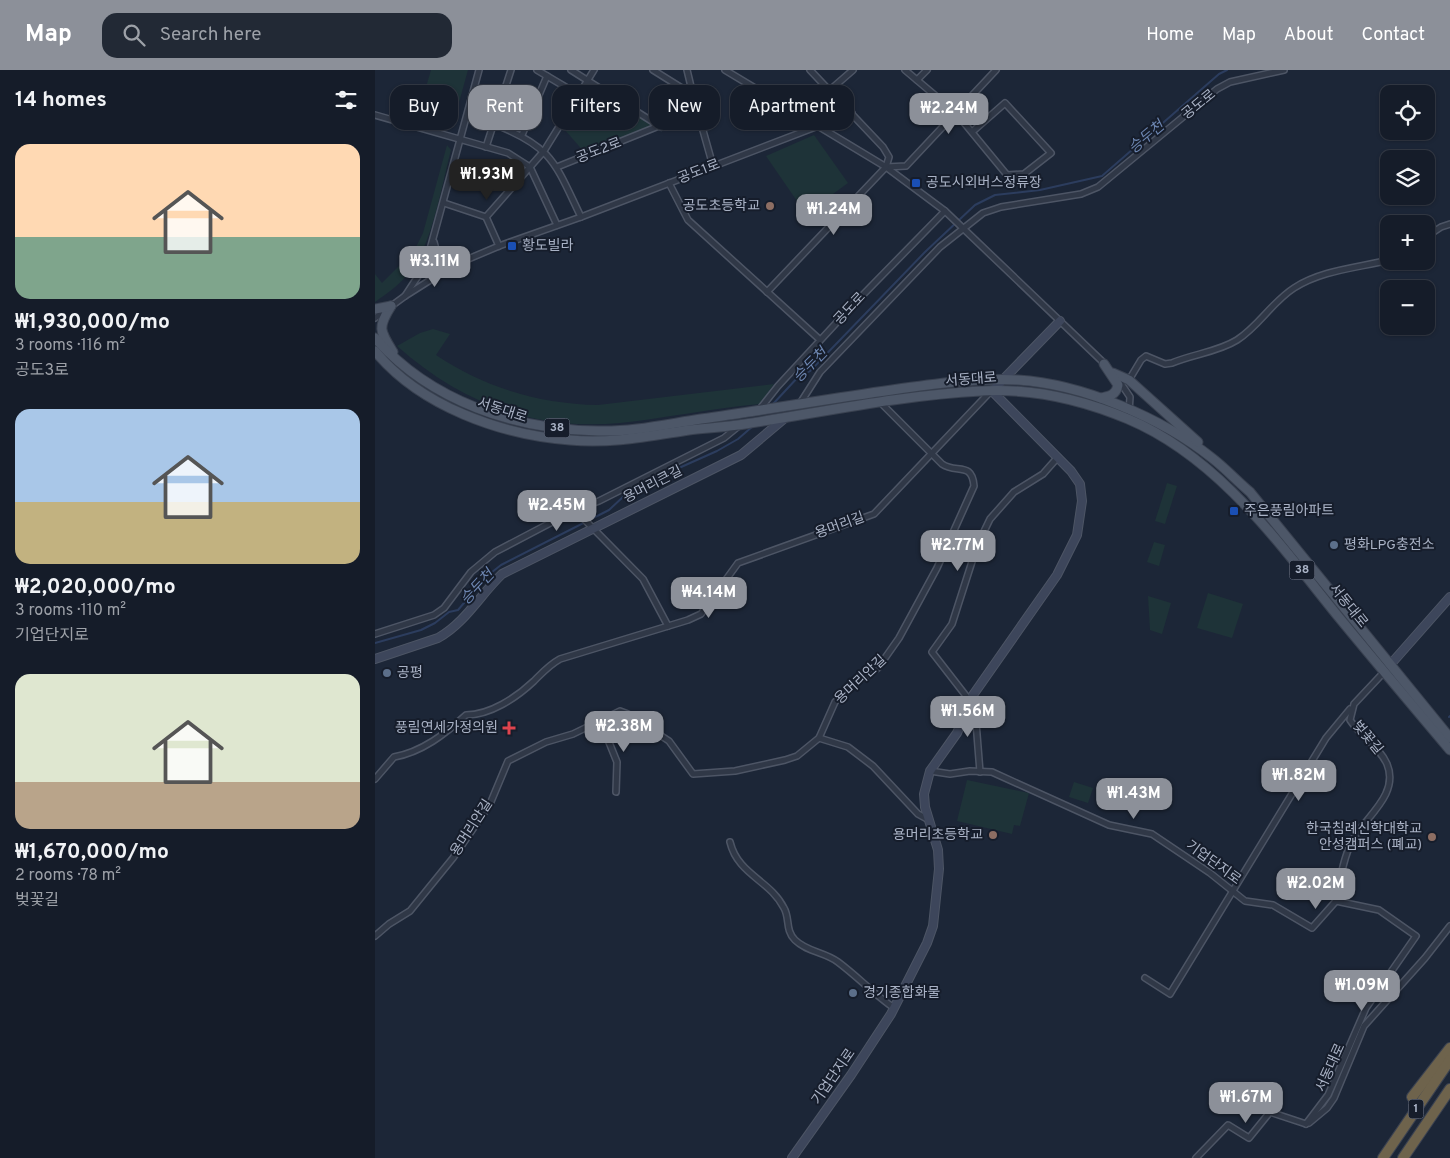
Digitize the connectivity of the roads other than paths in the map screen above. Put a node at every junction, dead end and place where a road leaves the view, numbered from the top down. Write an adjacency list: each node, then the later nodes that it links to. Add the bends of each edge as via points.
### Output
1 (479, 70): 39 (street)
2 (511, 70): 18 (street)
3 (537, 70): 15 (street)
4 (571, 70): 16 (street)
5 (594, 70): 16 (street)
6 (653, 70): 21 (street)
7 (687, 70): 22 (street)
8 (810, 70): 24 (street)
9 (853, 70): 25 (street)
10 (905, 70): 17 (street)
11 (927, 70): 17 (street)
12 (996, 70): 26 (street)
13 (1284, 70): 53 (street, 공도로, via 1230,82 1217,89 1098,187 1081,194 983,213)
14 (727, 71): 23 (street)
15 (547, 76): 19 (street); 38 (street)
16 (588, 80): 20 (street); 29 (street)
17 (917, 80): 26 (street)
18 (506, 85)
19 (562, 85)
20 (585, 85)
21 (677, 85)
22 (691, 85)
23 (750, 85)
24 (825, 85)
25 (836, 85)
26 (956, 112): 37 (street); 44 (street, via 906,166)
27 (854, 114): 44 (street, via 883,147 889,157)
28 (375, 115): 39 (street)
29 (649, 118)
30 (492, 130): 40 (street)
31 (509, 130): 38 (street)
32 (557, 130): 41 (street)
33 (651, 130): 45 (street, 공도2로)
34 (702, 130): 42 (street)
35 (804, 130): 42 (street, 공도1로)
36 (825, 130): 44 (street)
37 (972, 132): 37 (street, via 1007,175 1024,174 1051,153 1005,103)
38 (521, 135): 41 (street)
39 (460, 139): 40 (street); 47 (street)
40 (486, 146): 43 (street, via 509,153)
41 (544, 150): 43 (street); 45 (street)
42 (713, 166): 46 (street, 공도1로)
43 (530, 167): 49 (street); 52 (street)
44 (886, 167): 48 (street); 60 (street)
45 (557, 168): 50 (street)
46 (669, 183): 50 (street, 공도1로); 60 (street, via 688,220)
47 (444, 203): 49 (street); 55 (street)
48 (947, 213): 53 (street); 78 (street, 공도로, via 851,307 778,386)
49 (487, 217): 56 (street)
50 (581, 217): 52 (street, 공도1로)
51 (1450, 224): 54 (street)
52 (557, 225): 56 (street, 공도1로)
53 (963, 227): 65 (street); 77 (street, 공도로, via 940,246 820,372)
54 (1435, 231)
55 (434, 242): 58 (street); 59 (street, via 441,260)
56 (499, 246): 59 (street, 공도1로)
57 (1380, 262): 72 (street, via 1333,272 1294,288 1236,341 1172,363 1165,364 1146,356)
58 (426, 264): 59 (street, via 438,268); 61 (street)
59 (454, 265): 61 (street, 공도1로)
60 (767, 292): 67 (street)
61 (405, 296): 62 (street, 공도1로)
62 (391, 306): 63 (main road); 64 (street, 공도1로); 69 (main road, via 381,328)
63 (375, 309)
64 (375, 318)
65 (1060, 321): 70 (street); 73 (street)
66 (375, 338): 69 (main road, 서동대로 / 38)
67 (818, 338)
68 (376, 353): 81 (main road, 서동대로 / 38, via 398,374 437,401 505,429 540,437 606,441)
69 (397, 359): 78 (main road, 서동대로 / 38, via 428,384 462,402 515,420 554,428 631,430)
70 (1104, 364): 71 (street); 75 (main road, via 1118,385 1117,392)
71 (1113, 373): 72 (main road); 79 (street, via 1126,389)
72 (1129, 380): 84 (main road)
73 (1000, 381): 74 (street); 75 (main road, 서동대로 / 38, via 1050,384); 77 (main road, 서동대로 / 38, via 918,386)
74 (992, 390): 76 (main road, 서동대로 / 38); 79 (main road, 서동대로 / 38, via 1073,400); 82 (street, 용머리길); 83 (street, 기업단지로)
75 (1101, 398): 79 (main road, 서동대로 / 38)
76 (881, 402): 80 (main road, 서동대로 / 38); 82 (street, 용머리안길)
77 (796, 405): 78 (main road, 서동대로 / 38)
78 (761, 410)
79 (1129, 414): 84 (main road, 서동대로 / 38, via 1184,438); 91 (main road, 서동대로 / 38, via 1185,451 1228,489 1268,529)
80 (783, 417): 81 (main road, 서동대로 / 38); 86 (street, 용머리큰길, via 741,455)
81 (743, 424): 85 (street, via 725,438)
82 (932, 455): 88 (street, 용머리길, via 874,514 738,563 701,614); 95 (street, 용머리안길, via 947,468 969,472 974,478 971,494 899,638 878,668 849,687 835,702)
83 (1058, 457): 92 (street, 기업단지로, via 1080,484 1082,509 1077,535 1057,575); 92 (street, via 1043,474 1014,492 990,520 977,546 952,624 932,652)
84 (1211, 457): 91 (main road, 서동대로 / 38, via 1250,492 1281,528)
85 (576, 512): 86 (street); 89 (street, via 495,552 471,572 444,608 434,615)
86 (591, 527): 88 (street, via 643,579); 90 (street, 용머리큰길, via 502,574 485,590 462,621 447,633)
87 (1450, 597): 91 (street)
88 (668, 626): 100 (street, 용머리길, via 560,658 503,704 479,715 466,715 443,736 407,755 394,757)
89 (375, 634)
90 (375, 659)
91 (1387, 669): 93 (street, 벚꽃길); 96 (main road, 서동대로 / 38); 97 (main road, 서동대로 / 38)
92 (971, 701): 98 (street, 기업단지로, via 957,733); 99 (street)
93 (1354, 704): 104 (street, via 1326,738); 105 (street, 벚꽃길, via 1350,720 1381,753 1388,766 1390,780 1386,793 1353,840 1345,859)
94 (600, 720): 95 (street, 용머리안길, via 620,711 628,714 669,741 693,774 735,771 785,760 797,756); 101 (street, via 617,762); 107 (street, 용머리안길, via 508,761 490,804 458,850 411,911)
95 (819, 738): 102 (street, via 848,747 873,766 917,814)
96 (1450, 738)
97 (1450, 750)
98 (930, 771): 99 (street, 기업단지로, via 950,774); 102 (street, 기업단지로, via 924,794)
99 (980, 772): 104 (street, 기업단지로, via 992,772 1109,826 1153,834)
100 (375, 779)
101 (616, 792)
102 (929, 820): 109 (street, 기업단지로, via 938,850 933,926 915,970)
103 (730, 842): 109 (street, via 739,863 761,881 785,908 786,925 793,939 805,948 837,961)
104 (1232, 892): 105 (street, 기업단지로, via 1245,901 1273,905 1312,928); 108 (street, via 1170,994)
105 (1336, 901): 114 (street, via 1379,910 1416,936 1366,1008 1328,1095)
106 (1450, 926): 114 (street, 서동대로, via 1370,1018 1333,1098 1314,1120)
107 (375, 936)
108 (1145, 978)
109 (894, 1008): 115 (street, 기업단지로)
110 (1450, 1048): 113 (highway)
111 (1450, 1060): 117 (highway, 1)
112 (1450, 1089): 118 (highway, 1)
113 (1411, 1097)
114 (1306, 1124): 116 (street, via 1270,1112 1249,1138 1228,1125)
115 (792, 1158)
116 (1195, 1158)
117 (1383, 1158)
118 (1403, 1158)

